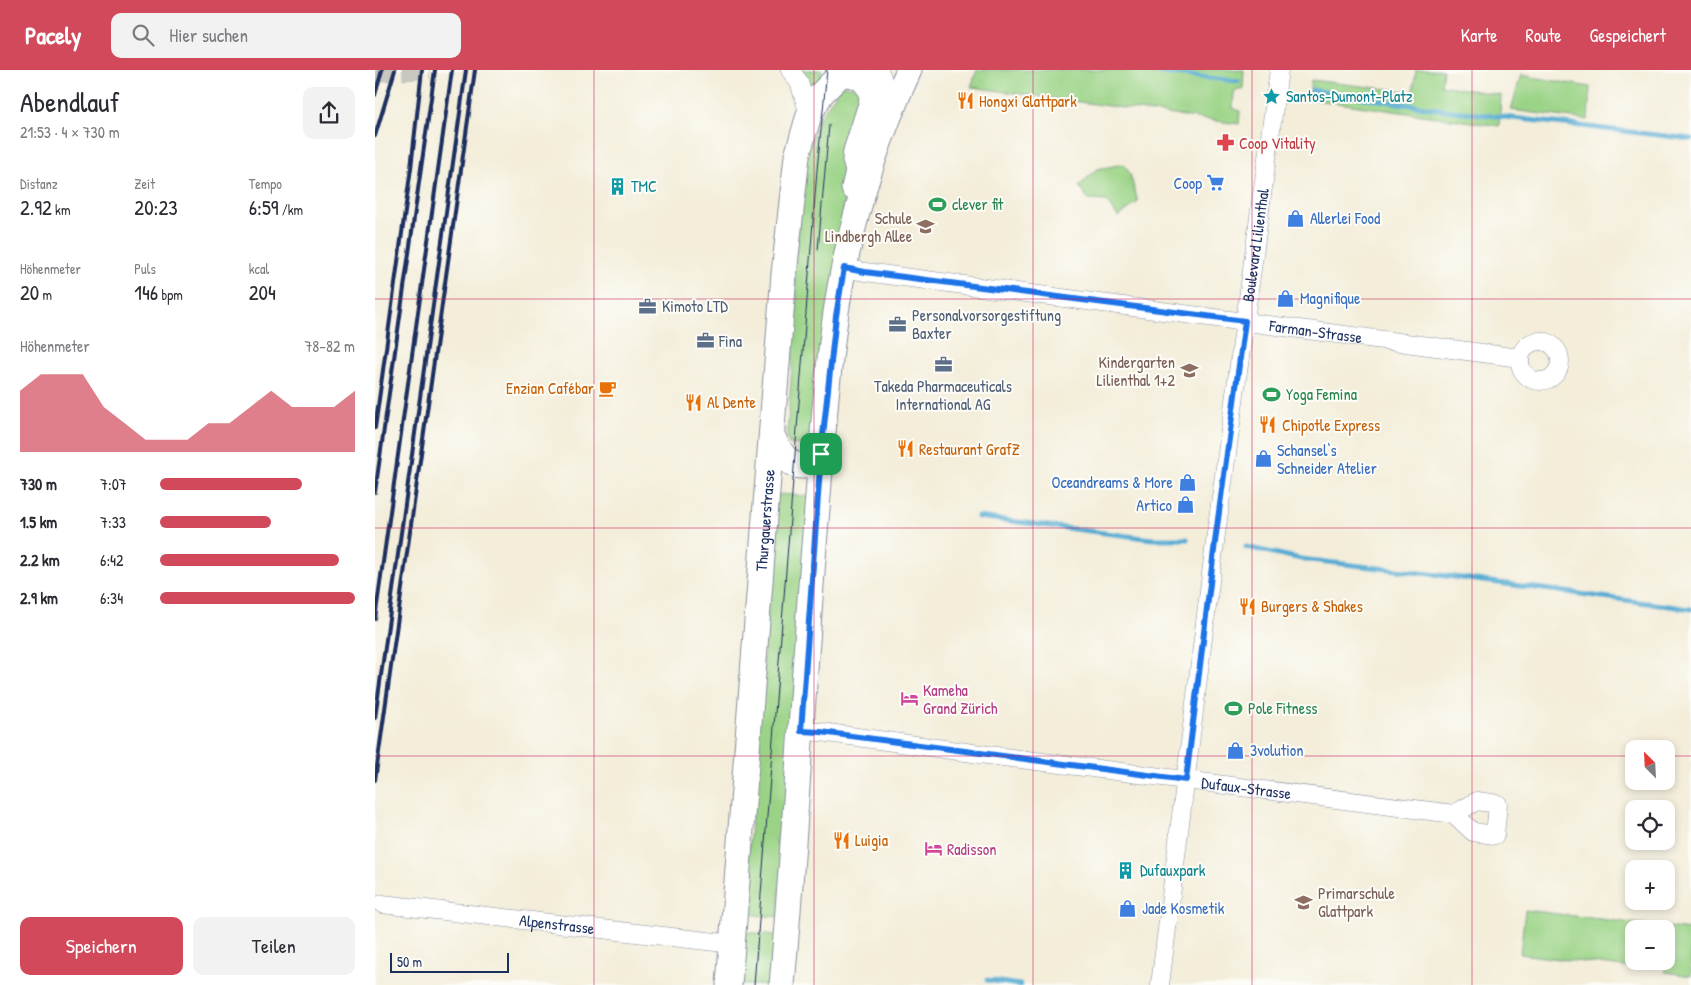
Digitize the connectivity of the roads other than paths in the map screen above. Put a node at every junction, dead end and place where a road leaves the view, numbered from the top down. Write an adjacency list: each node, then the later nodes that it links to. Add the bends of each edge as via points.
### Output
1 (790, 70): 6 (street, via 799,82)
2 (879, 70): 7 (street, via 885,96)
3 (909, 70): 8 (main road, via 871,164)
4 (1279, 70): 10 (street, Boulevard Lilienthal)
5 (843, 72): 6 (main road, Thurgauerstrasse, via 821,94); 7 (main road, via 861,78 872,96 856,151)
6 (809, 115): 12 (main road, Thurgauerstrasse, via 797,156)
7 (858, 171): 8 (main road, via 853,198)
8 (856, 218): 9 (main road)
9 (844, 268): 10 (street, Farman-Strasse); 13 (main road)
10 (1245, 321): 11 (street, Farman-Strasse); 15 (street, Boulevard Lilienthal)
11 (1520, 358)
12 (771, 435): 13 (main road, via 794,465 807,465); 18 (main road, Thurgauerstrasse)
13 (821, 454): 14 (main road)
14 (801, 731): 15 (street, Dufaux-Strasse); 20 (main road)
15 (1186, 780): 16 (street, Dufaux-Strasse); 21 (street, Boulevard Lilienthal)
16 (1455, 814)
17 (382, 904): 18 (street, Alpenstrasse)
18 (733, 944): 19 (main road, Thurgauerstrasse)
19 (729, 985)
20 (782, 985)
21 (1159, 985)

